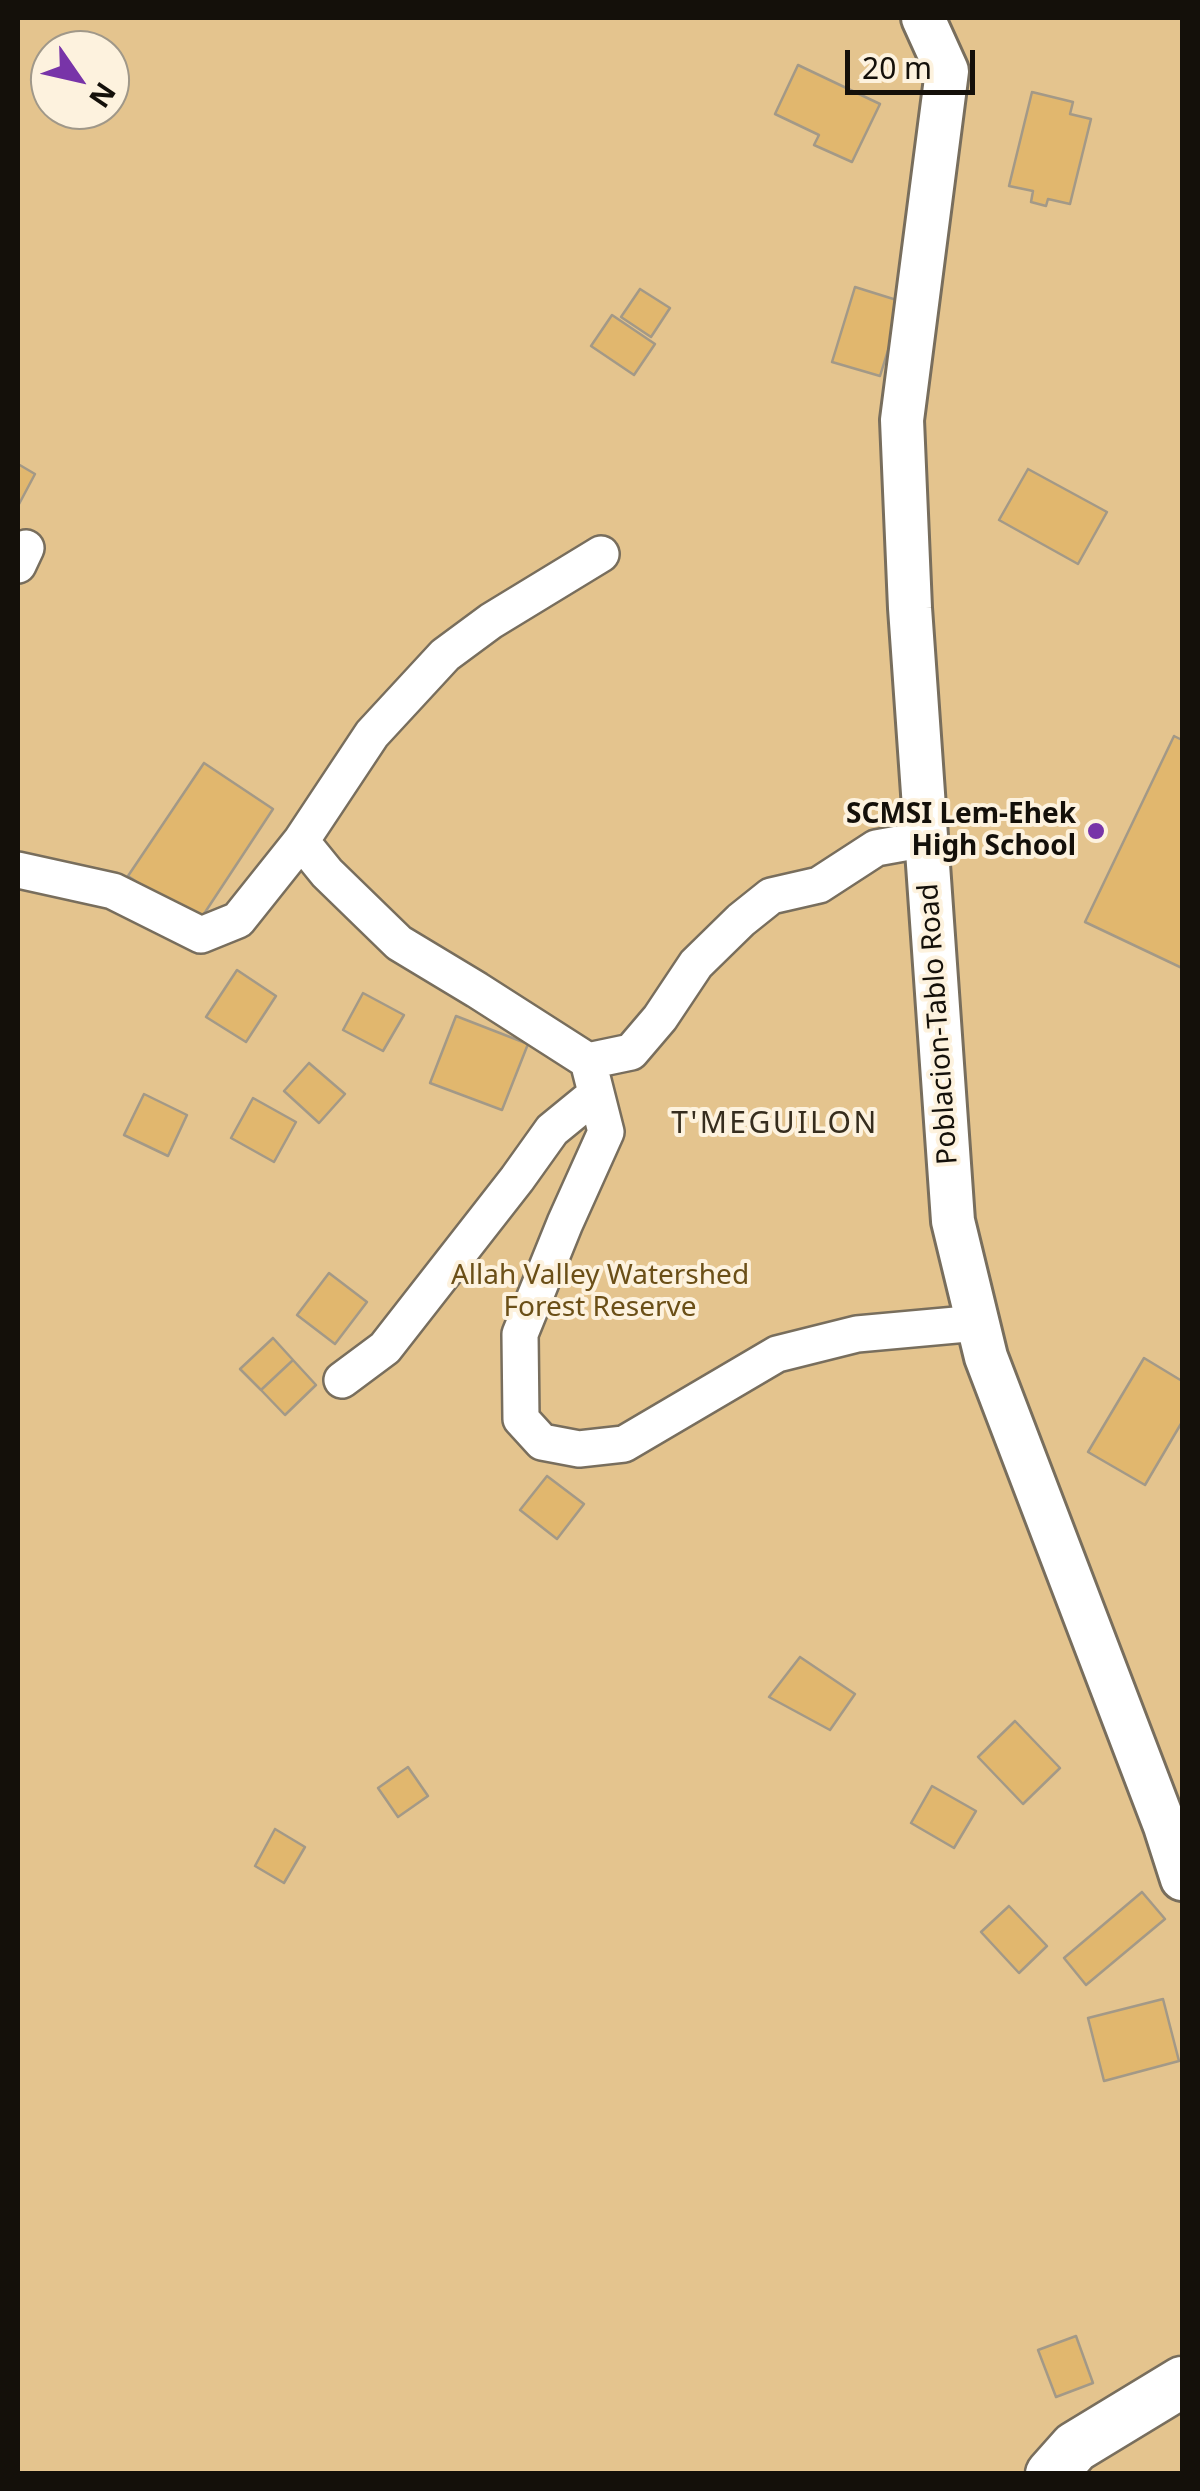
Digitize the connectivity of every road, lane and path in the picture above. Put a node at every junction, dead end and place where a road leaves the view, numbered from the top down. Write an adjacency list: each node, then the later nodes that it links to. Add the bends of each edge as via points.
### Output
1 (924, 18): 3 (street, Poblacion-Tablo Road, via 947,70 902,420)
2 (601, 554): 4 (street, via 444,655 372,734)
3 (926, 839): 6 (street, via 876,848 819,885 771,896 696,964 630,1052); 7 (street, Poblacion-Tablo Road, via 953,1221)
4 (301, 842): 5 (street, via 238,920 201,935 113,892); 6 (street, via 399,943 478,990)
5 (18, 870)
6 (592, 1078): 7 (street, via 606,1132 520,1334 521,1419 542,1442 579,1449 624,1444 777,1354 857,1334); 8 (street, via 385,1348)
7 (978, 1323): 9 (street, Poblacion-Tablo Road)
8 (342, 1380)
9 (1182, 1879)
10 (1182, 2382): 11 (main road, via 1075,2447)
11 (1051, 2474)

